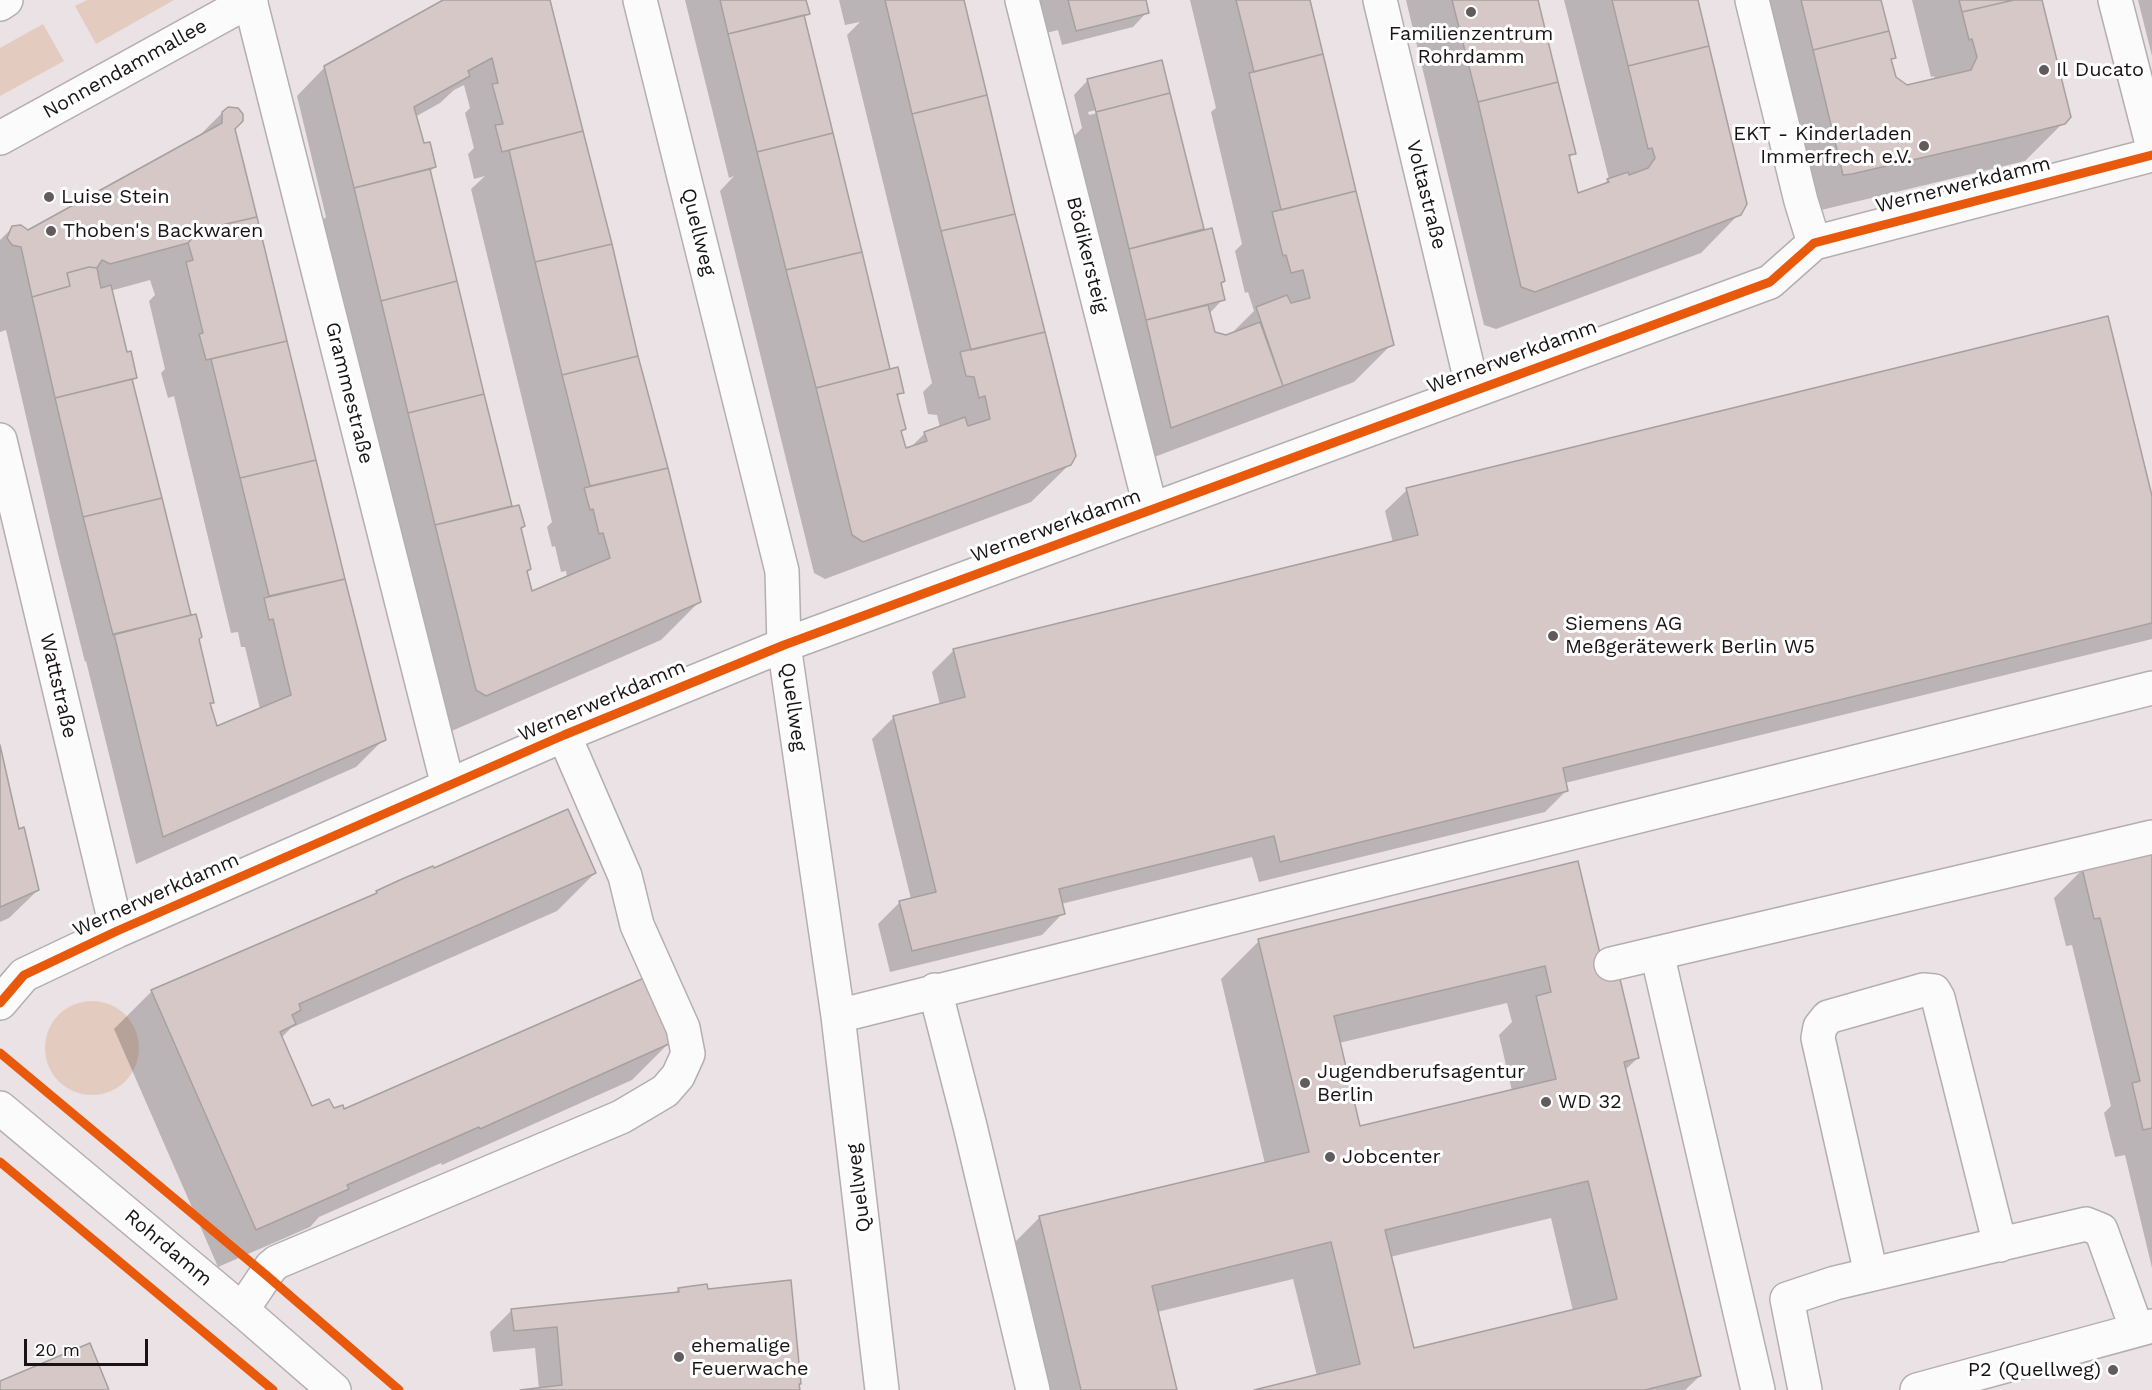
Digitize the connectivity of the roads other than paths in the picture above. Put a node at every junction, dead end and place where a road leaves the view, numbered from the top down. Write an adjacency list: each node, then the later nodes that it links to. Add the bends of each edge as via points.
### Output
1 (6, 0): 8 (street)
2 (250, 0): 9 (street, Nonnendammallee); 19 (street, Grammestraße)
3 (640, 0): 16 (street, Quellweg, via 782,571)
4 (1022, 0): 15 (street, Bödikersteig)
5 (1380, 0): 13 (street, Voltastraße)
6 (1752, 0): 12 (street)
7 (2115, 0): 10 (street)
8 (0, 3)
9 (0, 138)
10 (2152, 144)
11 (2152, 155): 12 (street, Wernerwerkdamm)
12 (1814, 243): 13 (street, Wernerwerkdamm, via 1770,282)
13 (1473, 390): 15 (street, Wernerwerkdamm)
14 (0, 440): 21 (street, Wattstraße)
15 (1150, 510): 16 (street, Wernerwerkdamm)
16 (784, 645): 18 (street, Wernerwerkdamm); 26 (street, Quellweg)
17 (2152, 688): 24 (street)
18 (564, 735): 19 (street, Wernerwerkdamm); 32 (street, via 625,876 637,926 683,1028 688,1054 678,1076 664,1091 621,1117 277,1262)
19 (448, 786): 21 (street, Wernerwerkdamm)
20 (2152, 837): 22 (street)
21 (117, 931): 25 (street, Wernerwerkdamm, via 24,975)
22 (1657, 953): 23 (street); 31 (street)
23 (1611, 964)
24 (935, 990): 26 (street); 36 (street)
25 (0, 1003)
26 (838, 1016): 35 (street, Quellweg)
27 (0, 1108): 32 (street, Rohrdamm)
28 (2000, 1245): 29 (street); 29 (street, via 1938,998 1934,991 1923,990 1828,1017 1820,1027 1818,1038); 33 (street, via 2086,1224 2102,1230)
29 (1871, 1274): 30 (street)
30 (1787, 1299): 31 (street); 38 (street)
31 (1739, 1307): 37 (street)
32 (242, 1310): 34 (street, Rohrdamm)
33 (2144, 1328): 39 (street)
34 (334, 1390)
35 (882, 1390)
36 (1033, 1390)
37 (1758, 1390)
38 (1805, 1390)
39 (1917, 1390)

